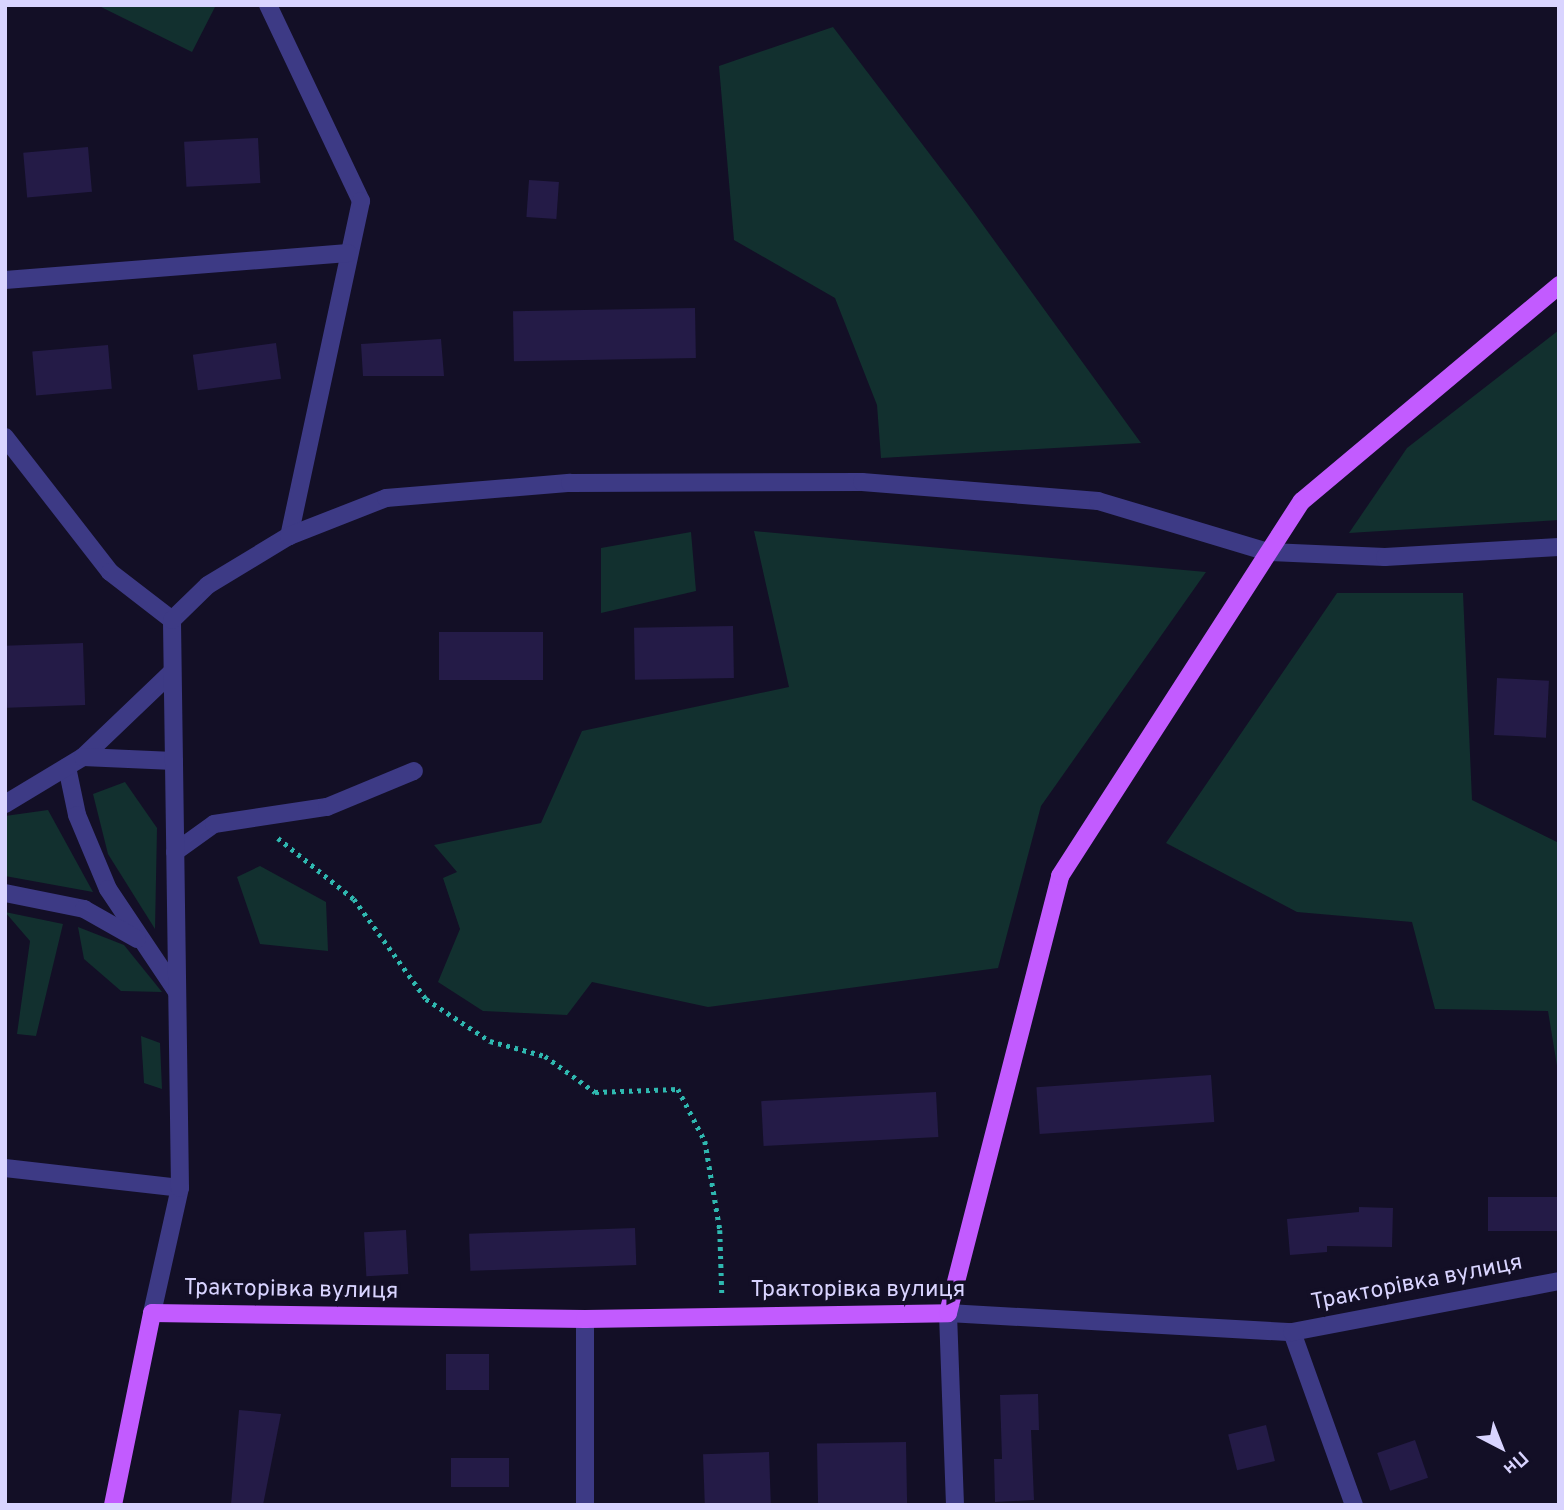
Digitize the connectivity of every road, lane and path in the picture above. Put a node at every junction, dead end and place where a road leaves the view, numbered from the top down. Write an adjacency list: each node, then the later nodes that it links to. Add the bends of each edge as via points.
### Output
1 (268, 5): 2 (street, via 361,201)
2 (348, 254): 3 (street); 6 (street)
3 (5, 280)
4 (1559, 285): 8 (main road, via 1302,501)
5 (5, 437): 9 (street, via 110,572)
6 (289, 536): 8 (street, via 386,498 570,483 862,482 1098,500); 9 (street, via 208,585)
7 (1559, 547): 8 (street, via 1385,557)
8 (1268, 552): 25 (main road, via 1060,876)
9 (172, 620): 10 (street)
10 (172, 672): 11 (street); 12 (street)
11 (83, 757): 12 (street); 13 (street)
12 (174, 761): 17 (street)
13 (67, 767): 15 (street); 19 (street, via 77,815 108,889)
14 (414, 771): 16 (street, via 327,807)
15 (5, 804)
16 (244, 816): 17 (street, via 214,824); 26 (path, via 354,899 426,999 490,1041 545,1056 595,1092 678,1089 705,1141 720,1230)
17 (176, 852): 20 (street)
18 (5, 893): 19 (street, via 84,909)
19 (140, 941): 20 (street)
20 (177, 992): 22 (street)
21 (7, 1171): 22 (street)
22 (180, 1188): 24 (street)
23 (1559, 1281): 28 (street, Тракторівка вулиця)
24 (152, 1313): 27 (main road, Тракторівка вулиця); 29 (main road)
25 (948, 1313): 26 (main road, Тракторівка вулиця); 28 (street, Тракторівка вулиця); 31 (street)
26 (723, 1317): 27 (main road, Тракторівка вулиця)
27 (585, 1319): 30 (street)
28 (1292, 1332): 32 (street)
29 (114, 1505)
30 (585, 1505)
31 (955, 1505)
32 (1354, 1505)

